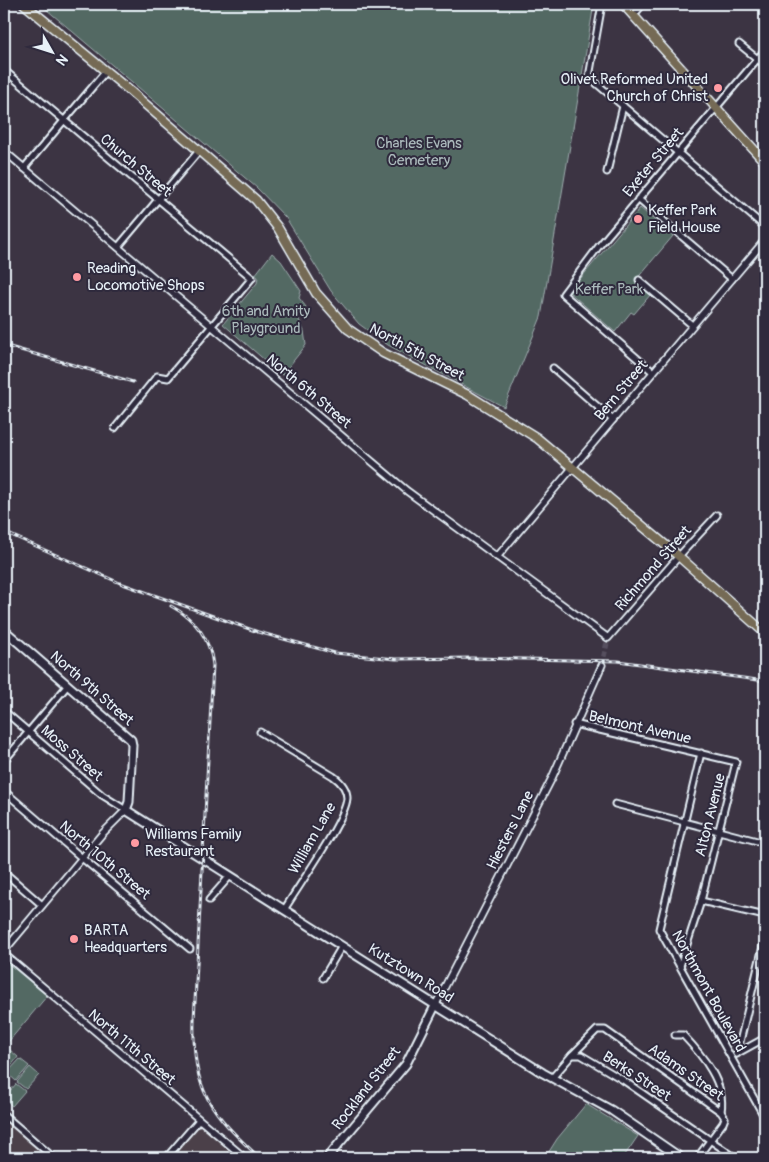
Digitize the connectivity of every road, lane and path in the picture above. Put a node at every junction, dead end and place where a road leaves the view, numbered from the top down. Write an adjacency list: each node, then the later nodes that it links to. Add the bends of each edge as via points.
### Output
1 (24, 4): 11 (main road, North 5th Street)
2 (602, 4): 12 (street, via 589,77)
3 (623, 4): 5 (main road)
4 (643, 4): 5 (street)
5 (634, 15): 13 (main road)
6 (739, 44): 8 (street)
7 (765, 50): 8 (street, Exeter Street)
8 (757, 59): 9 (street); 13 (street, Exeter Street)
9 (765, 66)
10 (4, 70): 14 (street, Church Street)
11 (106, 71): 14 (street); 16 (main road, North 5th Street)
12 (623, 106): 17 (street); 20 (street)
13 (716, 107): 17 (street, Exeter Street); 18 (main road)
14 (64, 121): 19 (street); 22 (street, Church Street)
15 (4, 150): 19 (street, North 6th Street)
16 (198, 152): 22 (street); 34 (main road, North 5th Street, via 264,209 316,293 348,329 383,353 490,407 536,438)
17 (678, 152): 21 (street, Exeter Street); 23 (street)
18 (765, 162)
19 (24, 168): 25 (street, North 6th Street)
20 (607, 172)
21 (638, 199): 26 (street); 31 (street, Exeter Street, via 563,294)
22 (158, 200): 25 (street); 28 (street, Church Street, via 252,278)
23 (765, 227)
24 (765, 240): 26 (street, Bern Street)
25 (118, 247): 28 (street, North 6th Street)
26 (732, 279): 29 (street, Bern Street)
27 (639, 280): 29 (street)
28 (212, 326): 33 (street, via 168,378 157,376); 37 (street, North 6th Street, via 405,489)
29 (692, 326): 31 (street, Bern Street)
30 (553, 368): 32 (street)
31 (653, 372): 32 (street, Bern Street)
32 (613, 420): 34 (street, Bern Street)
33 (115, 428)
34 (572, 468): 36 (main road, North 5th Street); 37 (street, Bern Street)
35 (717, 515): 36 (street, Richmond Street)
36 (679, 556): 39 (main road, North 5th Street); 40 (street, Richmond Street)
37 (496, 557): 40 (street, North 6th Street)
38 (4, 630): 42 (main road, North 9th Street)
39 (765, 632)
40 (608, 638)
41 (602, 665): 44 (street, Hiesters Lane)
42 (68, 685): 45 (street); 51 (main road, North 9th Street, via 132,741)
43 (4, 711): 45 (street, Moss Street)
44 (574, 724): 47 (street, Belmont Avenue); 70 (street, Hiesters Lane, via 552,778)
45 (28, 732): 48 (street); 51 (street, Moss Street, via 102,795)
46 (260, 732): 61 (street, William Lane, via 334,776 341,782 347,796 343,815)
47 (700, 753): 52 (street, Alton Avenue); 53 (street, Alton Avenue, via 736,762)
48 (4, 761)
49 (4, 791): 55 (street, North 10th Street)
50 (615, 804): 52 (street)
51 (126, 810): 55 (street); 57 (main road, Kutztown Road)
52 (684, 822): 53 (street); 63 (street, Alton Avenue)
53 (719, 831): 54 (street); 59 (street, Alton Avenue)
54 (765, 843)
55 (82, 858): 60 (street); 66 (street, North 10th Street)
56 (4, 872): 60 (street)
57 (230, 876): 58 (street); 61 (main road, Kutztown Road)
58 (209, 900)
59 (701, 900): 62 (street); 68 (street, Alton Avenue)
60 (42, 905): 67 (street)
61 (284, 910): 65 (main road, Kutztown Road)
62 (765, 916)
63 (660, 928): 68 (street, Northmont Boulevard)
64 (765, 938): 74 (street)
65 (342, 946): 69 (street); 70 (main road, Kutztown Road)
66 (190, 948)
67 (4, 952): 79 (street, North 11th Street)
68 (680, 966): 74 (street, Northmont Boulevard)
69 (323, 978)
70 (436, 1004): 75 (main road, Kutztown Road); 84 (main road, Rockland Street, via 406,1064)
71 (675, 1035): 76 (street, via 683,1035 699,1052 720,1089 723,1100)
72 (765, 1038): 74 (street)
73 (572, 1055): 75 (street); 76 (street, Adams Street, via 597,1030 605,1030); 80 (street, Berks Street, via 581,1055 623,1080)
74 (734, 1055): 78 (street, Northmont Boulevard)
75 (552, 1078): 85 (main road, Kutztown Road, via 611,1110)
76 (721, 1112): 80 (street, Adams Street, via 725,1118)
77 (4, 1115): 81 (street)
78 (765, 1118)
79 (199, 1120): 82 (street); 83 (street, North 11th Street)
80 (711, 1140): 86 (street); 87 (street)
81 (54, 1158)
82 (166, 1158)
83 (245, 1158)
84 (327, 1158)
85 (681, 1158)
86 (697, 1158)
87 (736, 1158)

